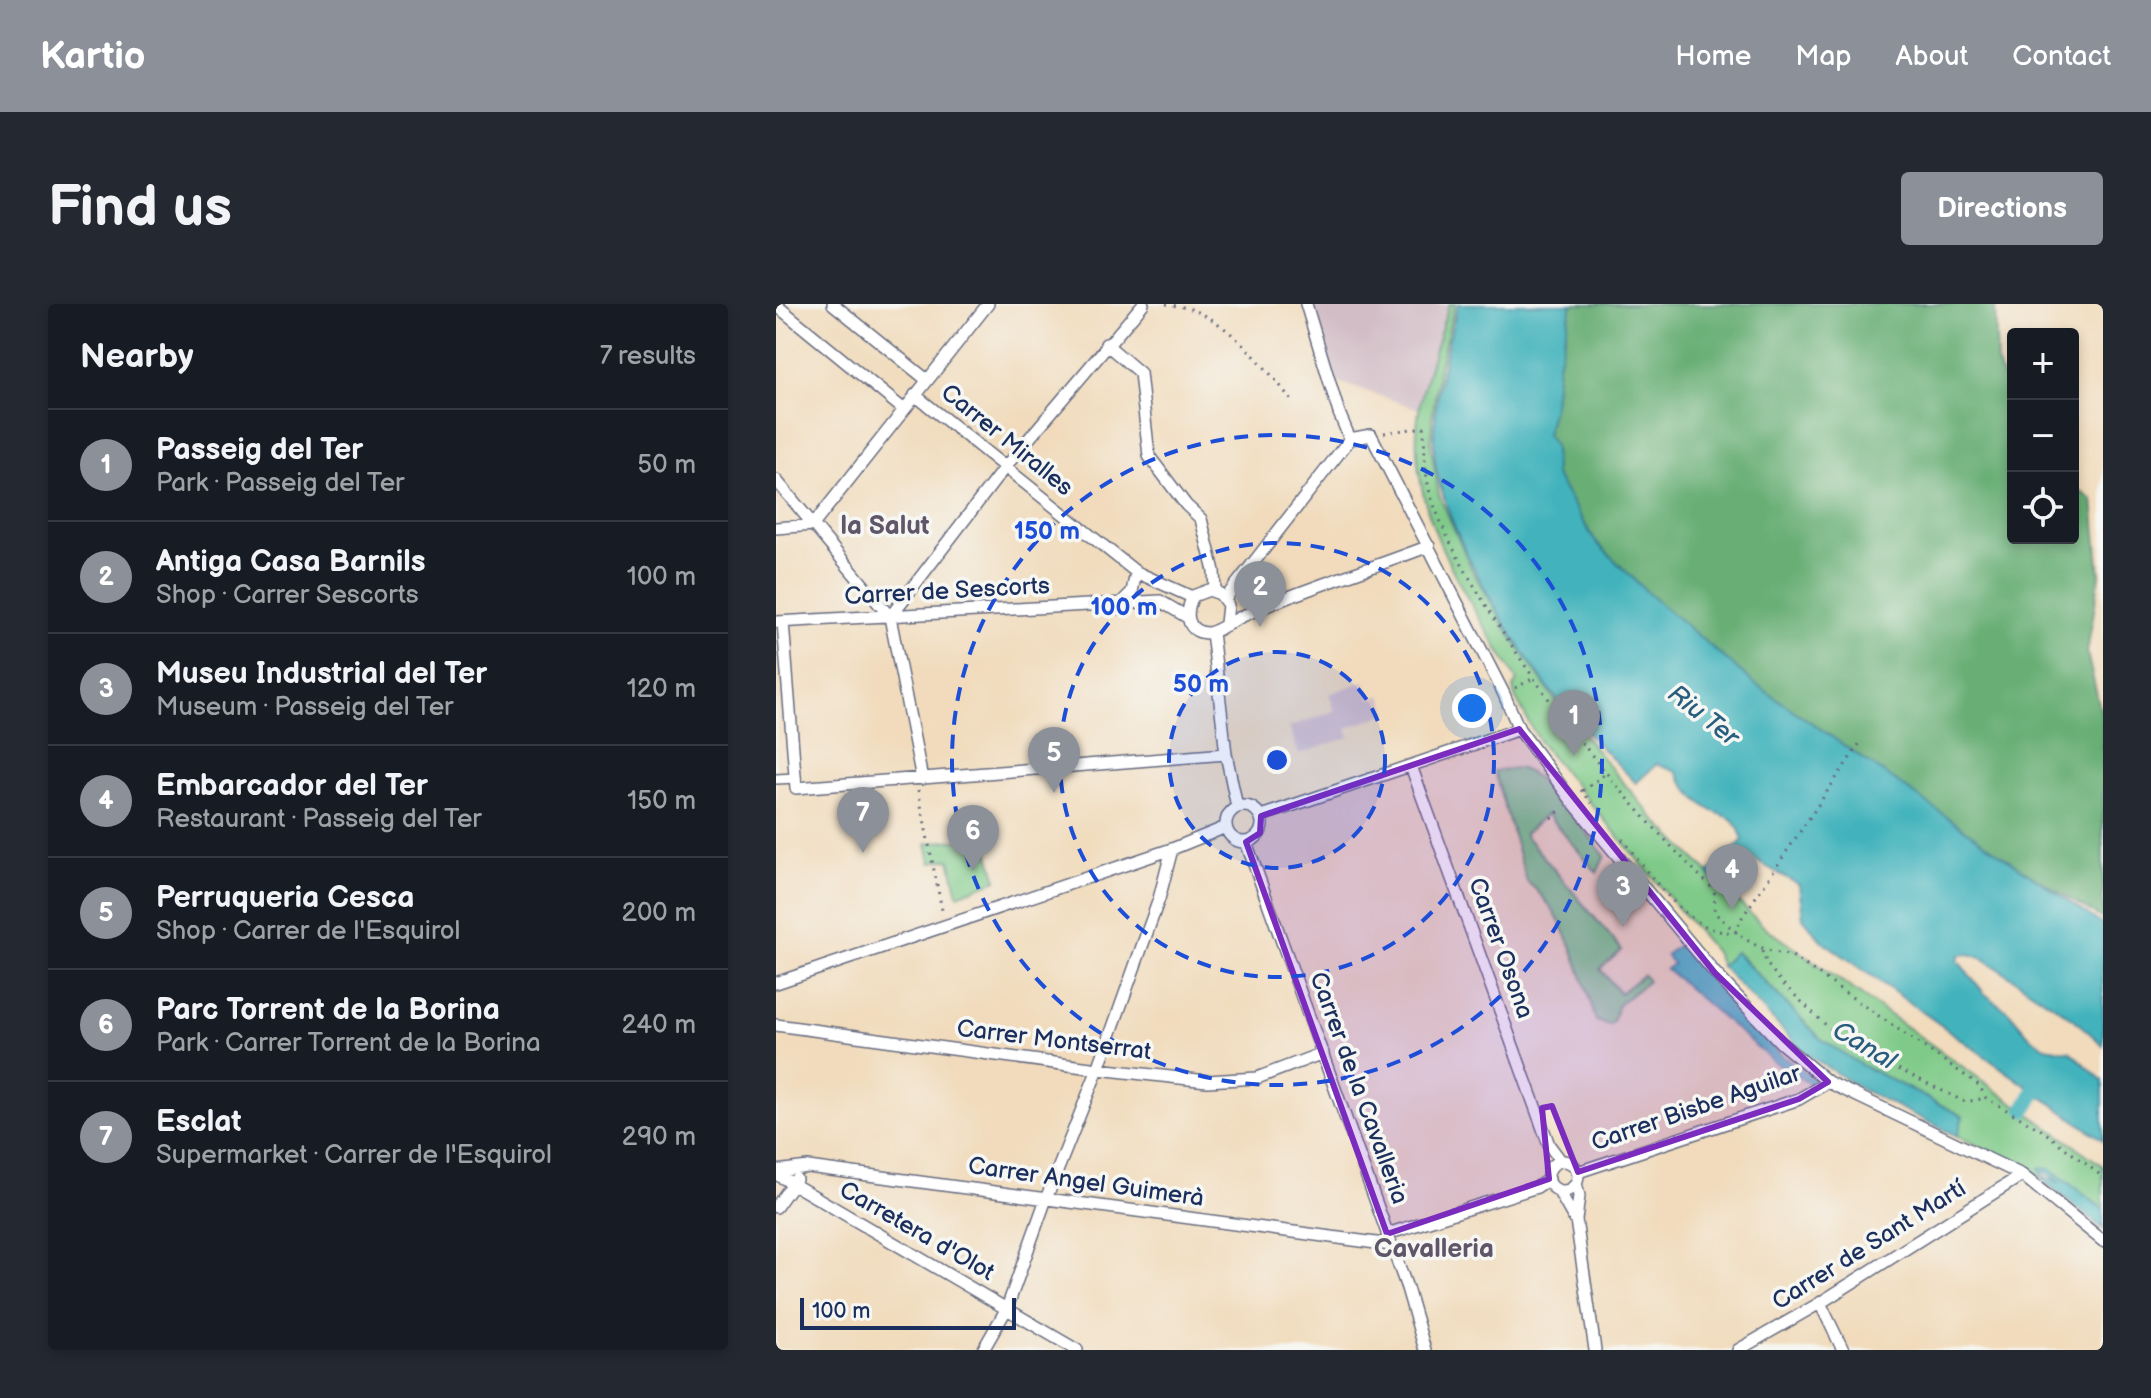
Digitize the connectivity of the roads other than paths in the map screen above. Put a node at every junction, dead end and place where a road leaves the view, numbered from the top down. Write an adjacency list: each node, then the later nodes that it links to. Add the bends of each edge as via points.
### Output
1 (833, 304): 7 (street, Carrer Miralles)
2 (988, 304): 7 (street)
3 (1143, 304): 6 (street)
4 (1306, 304): 10 (street)
5 (776, 305): 9 (street, Carrer Miralles)
6 (1106, 344): 11 (street); 17 (street, via 1140,373 1149,456 1201,519)
7 (927, 380): 8 (street)
8 (915, 395): 9 (street); 11 (street, Carrer Miralles)
9 (903, 409): 13 (street)
10 (1350, 439): 15 (street, via 1371,435); 17 (street)
11 (1005, 467): 16 (street, Carrer Miralles); 20 (street)
12 (776, 480): 13 (street)
13 (813, 525): 14 (street); 20 (street)
14 (776, 528)
15 (1429, 546): 23 (street); 25 (street)
16 (1136, 572): 18 (street, Carrer Miralles); 19 (street, via 1132,592)
17 (1220, 595): 18 (street, via 1202,591); 23 (street, via 1229,611)
18 (1192, 597): 21 (street)
19 (1120, 603): 20 (street, Carrer de Sescorts); 21 (street, Carrer de Sescorts, via 1160,601)
20 (890, 617): 22 (street, Carrer de Sescorts); 29 (street)
21 (1187, 617): 24 (street, via 1196,629)
22 (779, 622): 30 (street)
23 (1226, 623): 24 (street)
24 (1212, 632): 26 (street)
25 (1519, 729): 27 (street); 40 (street, via 1715,973 1781,1043)
26 (1226, 754): 29 (street); 31 (street)
27 (1411, 766): 32 (street); 41 (street, Carrer Osona)
28 (776, 779): 30 (street)
29 (922, 779): 30 (street)
30 (796, 783)
31 (1237, 807): 32 (street, via 1254,808); 33 (street)
32 (1261, 816): 34 (street, via 1260,833)
33 (1226, 827): 34 (street, via 1231,837); 35 (street)
34 (1246, 842): 38 (street, Carrer de la Cavalleria)
35 (1172, 849): 36 (street); 39 (street)
36 (776, 983)
37 (776, 1025): 39 (street, Carrer Montserrat)
38 (1323, 1053): 39 (street, Carrer Montserrat, via 1240,1080); 53 (street, Carrer de la Cavalleria)
39 (1098, 1069): 50 (street)
40 (1828, 1082): 46 (street); 47 (street, Carrer Bisbe Aguilar, via 1799,1099)
41 (1549, 1145): 42 (street, Carrer Osona); 45 (street, Carrer Osona)
42 (1561, 1161): 45 (street); 47 (street, via 1572,1164)
43 (808, 1167): 44 (street, Carrer Angel Guimerà); 48 (street); 50 (street, Carrer Angel Guimerà)
44 (776, 1173): 48 (street, Carretera d'Olot)
45 (1549, 1174): 49 (street); 53 (street, via 1537,1187)
46 (2022, 1175): 54 (street); 55 (street, Carrer de Sant Martí)
47 (1577, 1178): 49 (street, via 1568,1190); 52 (street)
48 (791, 1183): 51 (street); 56 (street, Carretera d'Olot)
49 (1558, 1190): 52 (street)
50 (1046, 1199): 53 (street, Carrer Angel Guimerà); 56 (street)
51 (776, 1207)
52 (1576, 1220): 60 (street)
53 (1389, 1240): 59 (street, Carrer de la Cavalleria)
54 (2103, 1241)
55 (1820, 1303): 61 (street, Carrer de Sant Martí); 62 (street)
56 (1007, 1308): 57 (street); 58 (street, Carretera d'Olot)
57 (983, 1350)
58 (1077, 1350)
59 (1425, 1350)
60 (1595, 1350)
61 (1738, 1350)
62 (1843, 1350)

